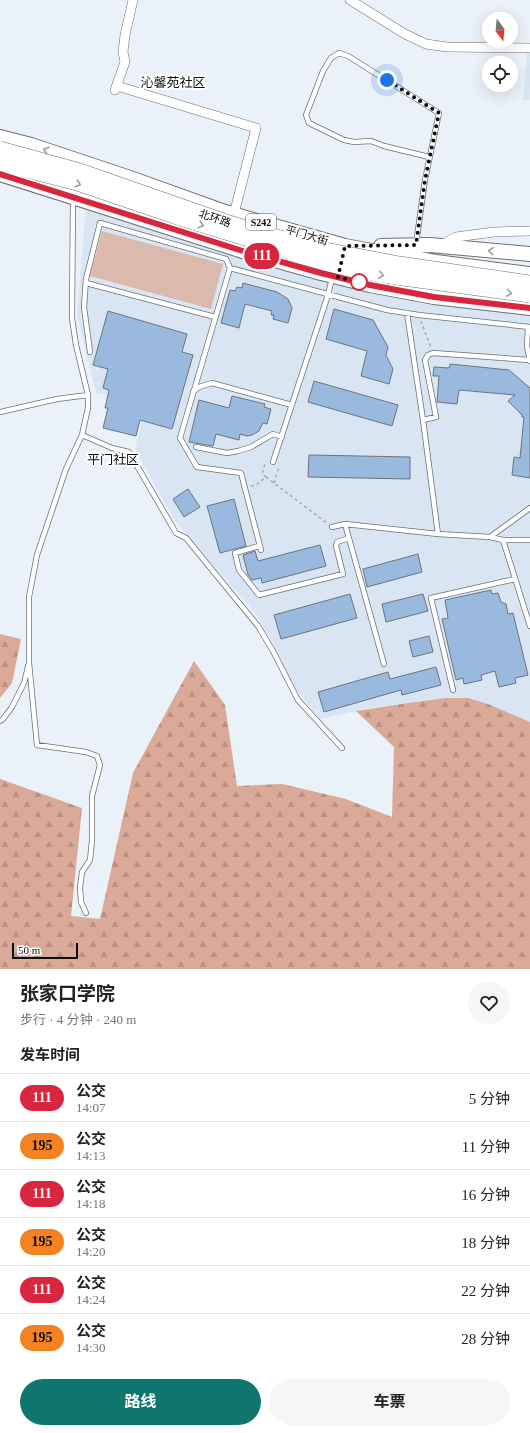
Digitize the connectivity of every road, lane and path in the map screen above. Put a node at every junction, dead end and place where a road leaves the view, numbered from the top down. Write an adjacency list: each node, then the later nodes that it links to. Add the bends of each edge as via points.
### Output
1 (133, 0): 12 (street, via 125,35 124,62 116,88 256,128)
2 (350, 0): 3 (street, via 426,44 447,47)
3 (530, 48)
4 (0, 138): 8 (main road, 平门大街 / S242, one-way to 4)
5 (0, 149): 22 (highway, 北环路, bridge, via 80,171 229,223 315,248 399,264)
6 (429, 157): 6 (lane, via 439,113 348,56 339,53 331,58 323,71 306,115 309,123 344,140 371,141); 14 (lane)
7 (0, 162): 24 (highway, 北环路, one-way to 24, bridge, via 78,183 329,264 389,276)
8 (113, 172): 11 (main road); 12 (main road, 平门大街 / S242)
9 (0, 174): 10 (main road)
10 (73, 196): 11 (main road); 34 (lane, via 72,318)
11 (101, 206): 20 (main road)
12 (234, 214): 15 (main road, 平门大街 / S242)
13 (530, 231): 16 (street, via 456,237)
14 (416, 245): 15 (main road); 16 (main road)
15 (345, 246): 19 (main road, 平门大街 / S242, via 436,262); 20 (main road)
16 (440, 246): 17 (main road, one-way to 16)
17 (530, 254)
18 (230, 268): 21 (lane, via 226,259 100,223); 23 (lane); 28 (lane)
19 (530, 274)
20 (335, 277): 23 (lane); 25 (main road, via 434,297)
21 (86, 283): 28 (lane); 30 (lane, via 84,307)
22 (530, 283)
23 (328, 294): 26 (lane); 35 (lane)
24 (530, 295)
25 (530, 308)
26 (407, 313): 27 (lane); 37 (lane)
27 (419, 315): 29 (lane); 31 (path)
28 (215, 317): 33 (lane)
29 (529, 327): 32 (lane, via 527,346)
30 (90, 352)
31 (433, 353): 32 (lane); 37 (lane, via 425,360 436,417)
32 (530, 361)
33 (193, 392): 35 (lane, via 212,383); 44 (lane, via 180,438 197,467 241,474)
34 (88, 395): 36 (lane); 38 (lane)
35 (292, 406): 39 (lane)
36 (0, 412)
37 (423, 420): 48 (lane)
38 (82, 435): 55 (lane, via 66,469 37,554 29,597); 59 (lane, via 112,448 129,452 176,533 186,538 258,626 298,700)
39 (282, 437): 40 (lane, via 272,434 251,447 227,453); 41 (lane)
40 (196, 448)
41 (273, 462): 42 (path, via 266,460 262,474); 43 (path, via 280,464)
42 (266, 478): 43 (path); 44 (path, via 256,485)
43 (274, 483): 47 (path)
44 (244, 488): 50 (lane, via 260,548 235,553 239,570 259,595 343,574 336,546 337,542)
45 (530, 508): 49 (lane)
46 (345, 524): 47 (lane); 48 (lane); 50 (lane)
47 (332, 527)
48 (438, 534): 49 (lane)
49 (490, 537): 51 (lane)
50 (349, 538): 56 (lane)
51 (503, 540): 52 (lane); 53 (lane)
52 (530, 540)
53 (515, 579): 54 (lane); 57 (lane, via 431,598)
54 (530, 626)
55 (30, 663): 58 (lane, via 24,683 12,707); 60 (lane, via 37,745 86,752 97,756 100,765 92,796 90,860 82,872 80,887 81,902)
56 (384, 664)
57 (453, 690)
58 (0, 721)
59 (342, 748)
60 (86, 913)

